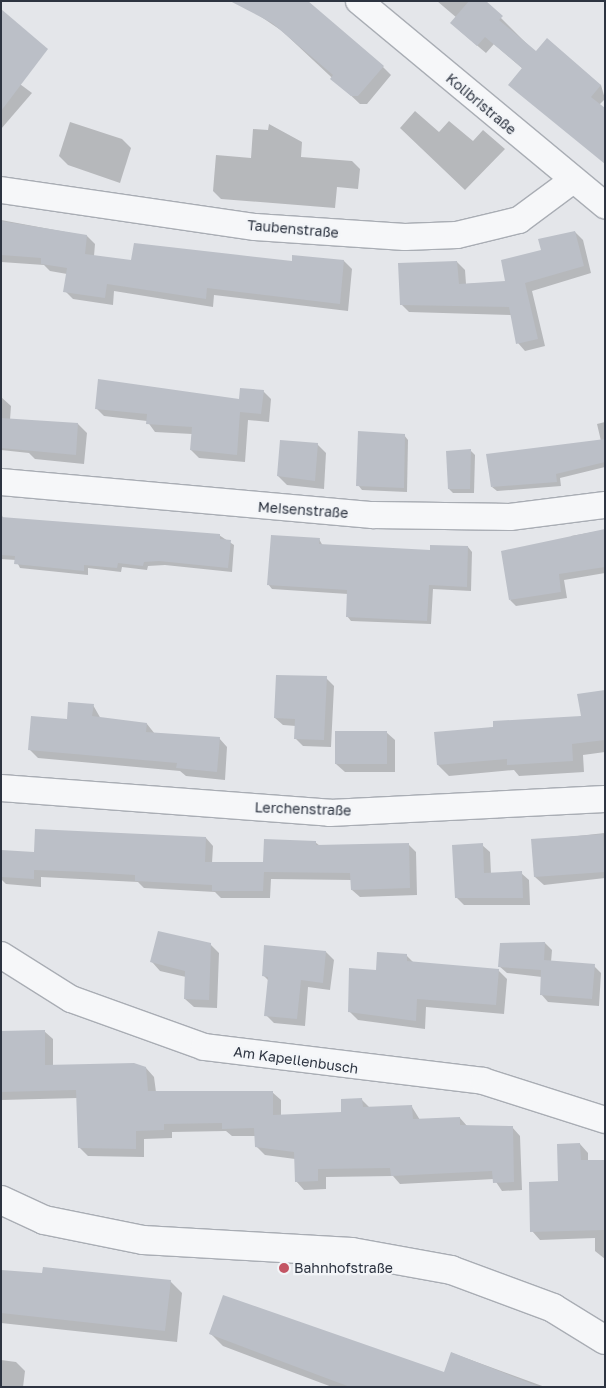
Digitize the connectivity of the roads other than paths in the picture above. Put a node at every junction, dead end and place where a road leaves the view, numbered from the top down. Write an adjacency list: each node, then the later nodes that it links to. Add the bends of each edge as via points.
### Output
1 (359, 1): 2 (street, Kolibristraße)
2 (573, 180): 3 (street, Taubenstraße, via 519,220 457,234 405,237 255,226); 4 (street, Kolibristraße)
3 (1, 190)
4 (605, 206)
5 (1, 482): 6 (street, Meisenstraße, via 373,515 510,517)
6 (605, 505)
7 (1, 788): 8 (street, Lerchenstraße, via 330,813)
8 (605, 799)
9 (1, 955): 10 (street, Am Kapellenbusch, via 71,999 204,1047 483,1082)
10 (605, 1120)
11 (1, 1200): 12 (street, via 44,1220 143,1240 352,1252 451,1270 554,1308)
12 (605, 1340)

